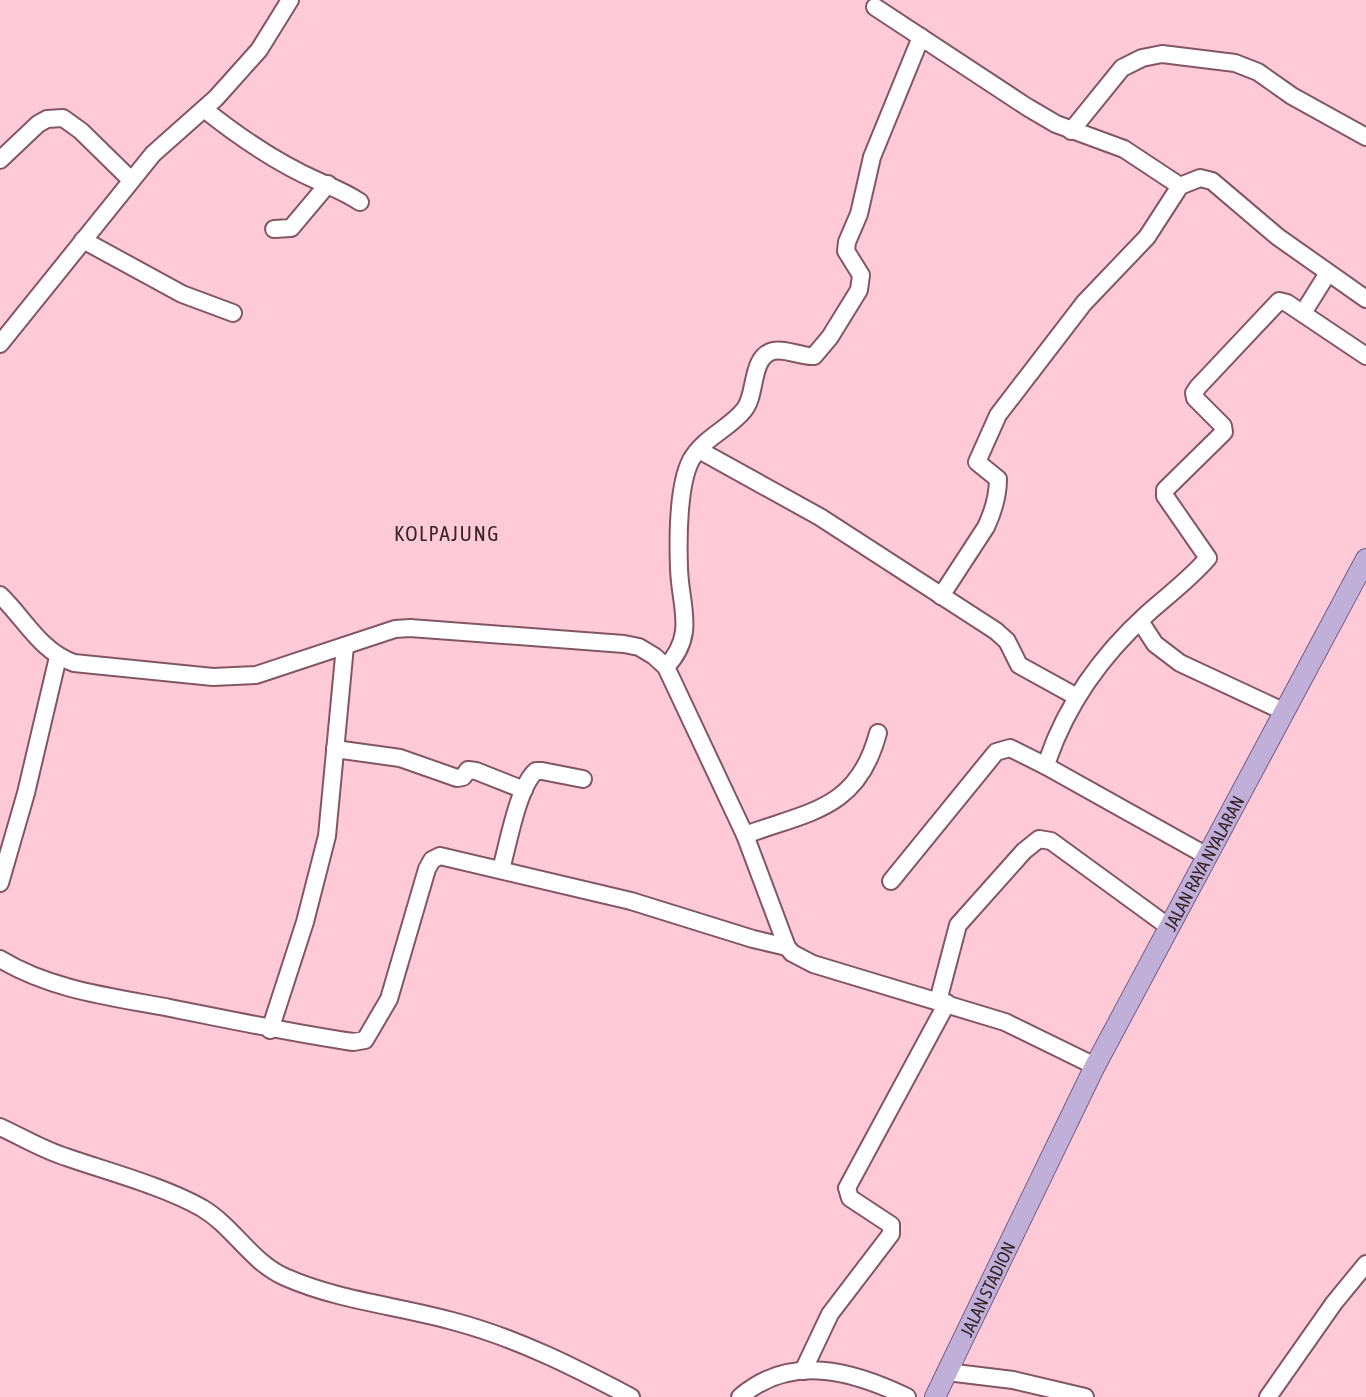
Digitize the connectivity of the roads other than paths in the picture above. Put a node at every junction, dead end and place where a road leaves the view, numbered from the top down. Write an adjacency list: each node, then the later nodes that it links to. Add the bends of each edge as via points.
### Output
1 (290, 0): 4 (street, via 259,50)
2 (875, 7): 3 (street)
3 (921, 37): 5 (street, via 1027,107); 20 (street, via 870,164 859,214 847,242 846,251 861,275 852,306 814,356 784,351 766,355 760,362 749,404)
4 (204, 109): 8 (street, via 153,153); 9 (street, via 259,149)
5 (1071, 131): 6 (street, via 1122,68 1162,54 1235,63 1258,72 1292,96); 10 (street, via 1124,149)
6 (1366, 137)
7 (0, 160): 8 (street, via 38,124 63,118)
8 (131, 180): 13 (street)
9 (328, 184): 11 (street); 12 (street, via 291,228)
10 (1180, 186): 14 (street, via 1200,177 1212,181); 23 (street, via 1147,237 1084,303 998,415 977,462 998,479 997,497 986,528)
11 (360, 202)
12 (274, 229)
13 (83, 240): 16 (street, via 182,294); 18 (street)
14 (1328, 273): 15 (street); 17 (street)
15 (1366, 299)
16 (233, 313)
17 (1303, 313): 19 (street); 24 (street, via 1279,301 1194,393 1224,432 1165,490 1208,558)
18 (2, 335)
19 (1366, 356)
20 (699, 450): 23 (street, via 820,517); 27 (street, via 685,477 680,530 679,571 685,625 681,647)
21 (1366, 559): 29 (main road, JALAN RAYA NYALARAN)
22 (0, 595): 26 (street)
23 (940, 596): 28 (street, via 1002,636 1025,669)
24 (1140, 621): 28 (street, via 1101,661); 29 (street, via 1165,654)
25 (345, 646): 26 (street, via 275,670 233,678 97,666); 27 (street, via 395,629 439,629 624,644 639,647); 31 (street)
26 (58, 657): 39 (street)
27 (666, 667): 35 (street)
28 (1077, 697): 32 (street)
29 (1285, 712): 36 (main road, JALAN RAYA NYALARAN)
30 (878, 733): 35 (street, via 864,772 853,787 817,809)
31 (335, 749): 34 (street, via 400,759 457,778 468,770 476,771); 44 (street, via 327,836 305,922)
32 (1046, 766): 36 (street); 38 (street, via 1010,748 996,752)
33 (583, 779): 34 (street, via 537,771)
34 (524, 790): 37 (street)
35 (745, 835): 41 (street)
36 (1207, 856): 40 (main road, JALAN RAYA NYALARAN)
37 (501, 869): 41 (street, via 631,901); 44 (street, via 453,857 432,860 389,999 365,1040 353,1042)
38 (891, 881)
39 (0, 883)
40 (1169, 927): 43 (street, via 1050,841 1039,839 958,925); 45 (main road, JALAN RAYA NYALARAN)
41 (787, 947): 43 (street, via 813,964)
42 (0, 959): 44 (street, via 26,974 83,992)
43 (942, 1002): 45 (street, via 1023,1029); 49 (street, via 870,1152 847,1188 850,1198 891,1225 891,1234 830,1314)
44 (270, 1030)
45 (1095, 1066): 47 (main road, JALAN RAYA NYALARAN)
46 (0, 1127): 51 (street, via 63,1156 202,1208 265,1266 286,1278 345,1297 508,1337)
47 (1042, 1174): 50 (main road, JALAN STADION)
48 (1366, 1264): 56 (street)
49 (804, 1371): 52 (street, via 756,1383); 53 (street, via 845,1372)
50 (947, 1372): 54 (main road, JALAN STADION); 55 (street, via 1013,1380)
51 (631, 1397)
52 (740, 1397)
53 (908, 1397)
54 (935, 1397)
55 (1085, 1397)
56 (1268, 1397)

